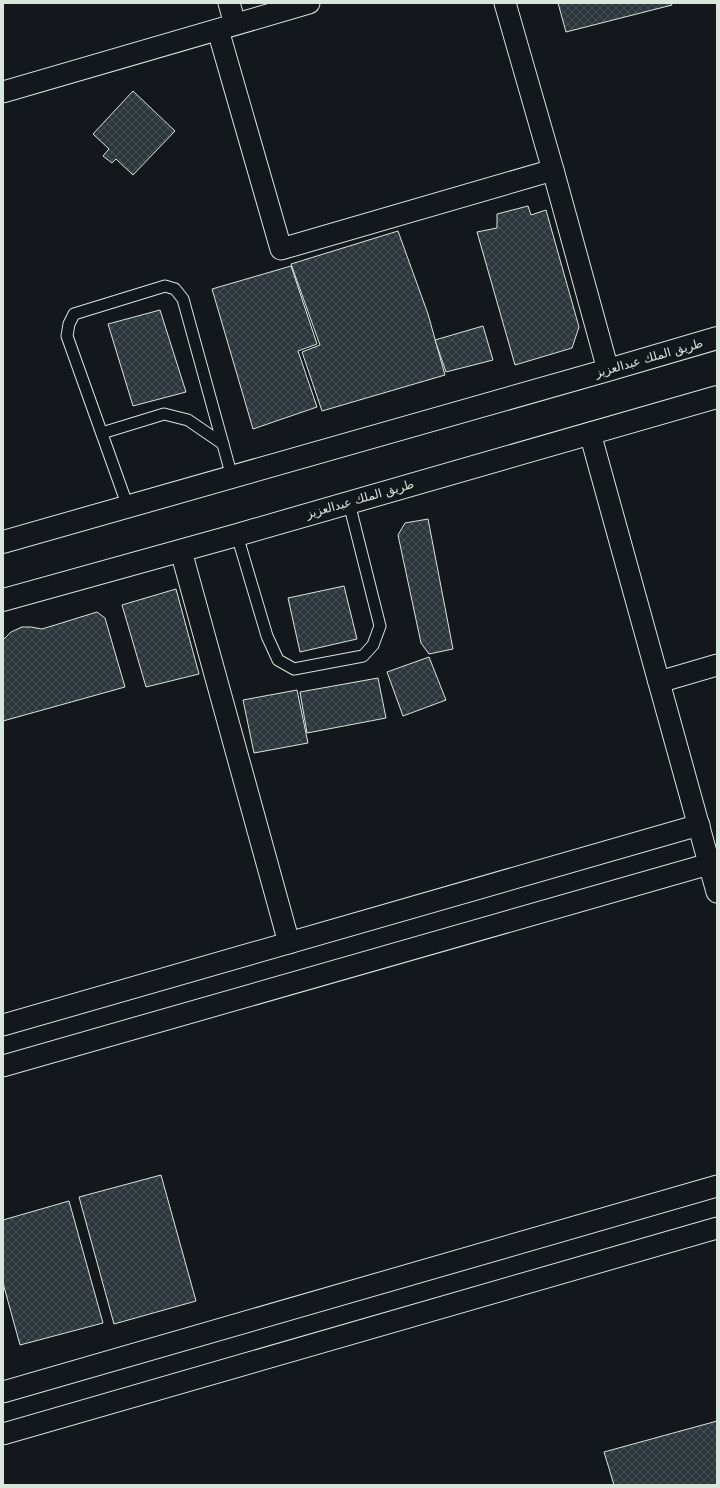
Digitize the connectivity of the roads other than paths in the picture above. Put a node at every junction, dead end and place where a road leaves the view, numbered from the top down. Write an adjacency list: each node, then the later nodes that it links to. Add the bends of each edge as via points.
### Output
1 (229, 3): 5 (street)
2 (309, 3): 4 (street)
3 (505, 3): 7 (street)
4 (270, 8): 5 (street)
5 (227, 27): 6 (street); 7 (street, via 281,249)
6 (3, 92)
7 (553, 170): 9 (street)
8 (717, 338): 9 (highway, طريق الملك عبدالعزيز)
9 (608, 370): 14 (highway, طريق الملك عبدالعزيز)
10 (717, 397): 12 (highway, طريق الملك عبدالعزيز)
11 (102, 433): 13 (lane, via 164,414 188,420); 13 (lane, via 67,336 69,324 74,314 165,286 176,289 183,299); 16 (lane)
12 (590, 433): 15 (highway, طريق الملك عبدالعزيز); 22 (street)
13 (223, 444): 14 (lane)
14 (232, 477): 16 (highway, طريق الملك عبدالعزيز)
15 (349, 503): 17 (highway, طريق الملك عبدالعزيز); 17 (lane, via 380,626 373,645 363,656 294,668 278,660 267,636)
16 (128, 506): 18 (highway, طريق الملك عبدالعزيز)
17 (237, 535): 19 (highway, طريق الملك عبدالعزيز)
18 (3, 542)
19 (182, 551): 20 (highway, طريق الملك عبدالعزيز); 26 (street)
20 (3, 600)
21 (717, 665): 22 (street)
22 (659, 682): 23 (street)
23 (699, 825): 24 (street); 26 (street)
24 (709, 864): 25 (street); 28 (street)
25 (717, 892)
26 (289, 943): 27 (street)
27 (3, 1025)
28 (3, 1066)
29 (717, 1186): 31 (street)
30 (717, 1228): 32 (street)
31 (3, 1392)
32 (3, 1434)

